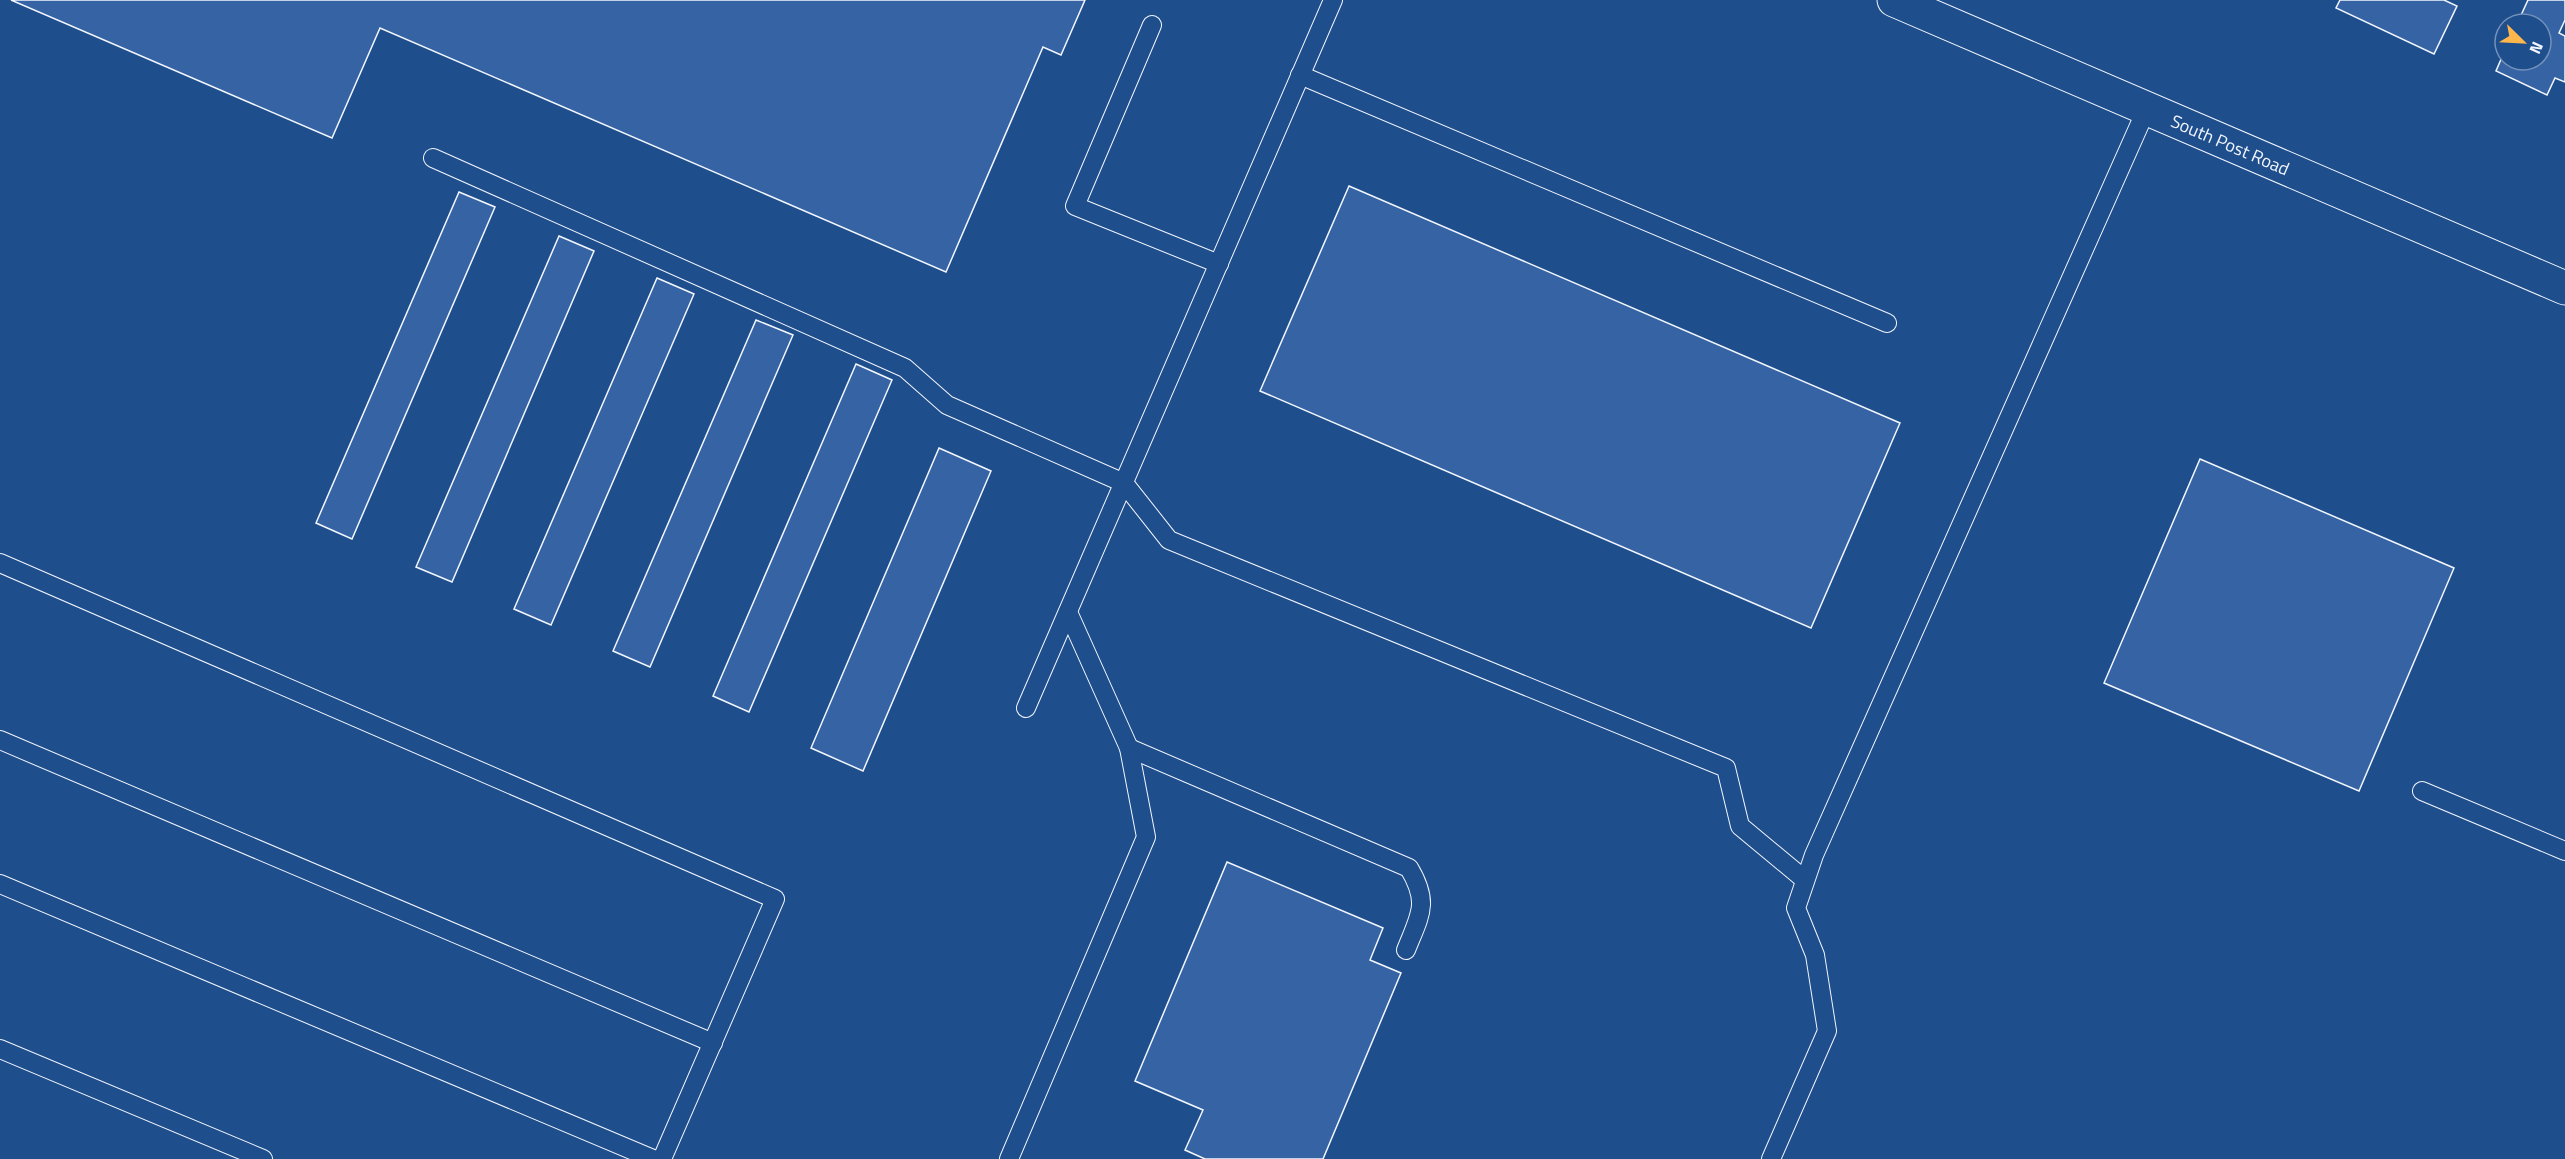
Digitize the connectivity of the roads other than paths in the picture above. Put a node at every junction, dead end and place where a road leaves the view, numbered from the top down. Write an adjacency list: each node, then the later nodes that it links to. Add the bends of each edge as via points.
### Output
1 (1333, 0): 4 (lane)
2 (1894, 0): 5 (main road, South Post Road)
3 (1152, 25): 7 (lane, via 1075,206)
4 (1300, 75): 7 (lane); 9 (lane)
5 (2147, 108): 8 (main road, South Post Road); 18 (lane)
6 (433, 158): 10 (lane, via 905,368 947,405)
7 (1219, 264): 10 (lane)
8 (2565, 288)
9 (1887, 323)
10 (1124, 483): 12 (lane); 18 (lane, via 1169,540 1726,768 1740,826)
11 (0, 563): 21 (lane, via 775,899)
12 (1068, 612): 13 (lane); 15 (lane)
13 (1026, 708)
14 (0, 740): 21 (lane)
15 (1129, 748): 20 (lane, via 1410,868 1420,885 1422,909); 26 (lane, via 1146,837)
16 (2422, 791): 17 (lane)
17 (2565, 851)
18 (1805, 880): 27 (lane, via 1796,908 1815,955 1827,1031)
19 (0, 884): 24 (lane)
20 (1406, 950)
21 (713, 1043): 25 (lane)
22 (0, 1049): 23 (lane)
23 (262, 1159)
24 (653, 1159)
25 (662, 1159)
26 (1009, 1159)
27 (1771, 1159)

